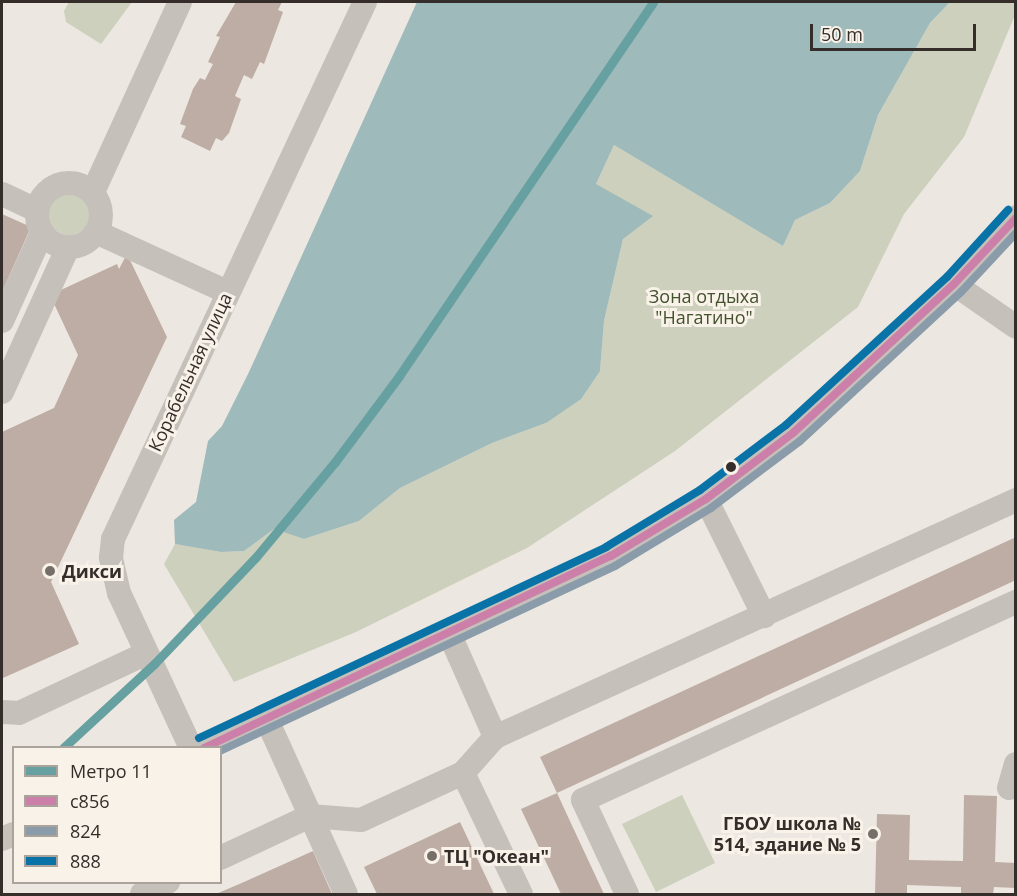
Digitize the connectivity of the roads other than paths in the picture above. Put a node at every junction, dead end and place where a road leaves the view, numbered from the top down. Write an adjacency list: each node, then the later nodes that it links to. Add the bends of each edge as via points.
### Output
1 (180, 2): 3 (street)
2 (365, 2): 11 (street, Корабельная улица)
3 (93, 192): 5 (street, via 64,182 46,192); 7 (street, via 101,210)
4 (2, 194): 5 (street)
5 (37, 210): 8 (street)
6 (1016, 217): 10 (street)
7 (96, 232): 9 (street, via 84,243); 11 (street)
8 (42, 233): 9 (street, via 58,246); 12 (street)
9 (68, 247): 14 (street)
10 (954, 284): 13 (street); 15 (street, via 793,433)
11 (227, 292): 20 (street, Корабельная улица, via 113,539 113,575)
12 (2, 321)
13 (1016, 327)
14 (2, 392)
15 (706, 499): 18 (street); 19 (street, via 611,556)
16 (1016, 500): 18 (street)
17 (1016, 602): 35 (street, via 583,800)
18 (765, 616): 23 (street)
19 (450, 633): 22 (street); 23 (street)
20 (147, 653): 21 (street, via 19,713); 24 (street, Корабельная улица)
21 (2, 712)
22 (267, 720): 25 (street); 29 (street)
23 (495, 737): 27 (street)
24 (191, 746)
25 (205, 746)
26 (1016, 764): 28 (street)
27 (463, 773): 29 (street, via 361,820); 34 (street)
28 (1010, 788)
29 (310, 816): 30 (street); 33 (street)
30 (222, 857)
31 (164, 884): 32 (street)
32 (142, 894)
33 (346, 894)
34 (521, 894)
35 (627, 894)

